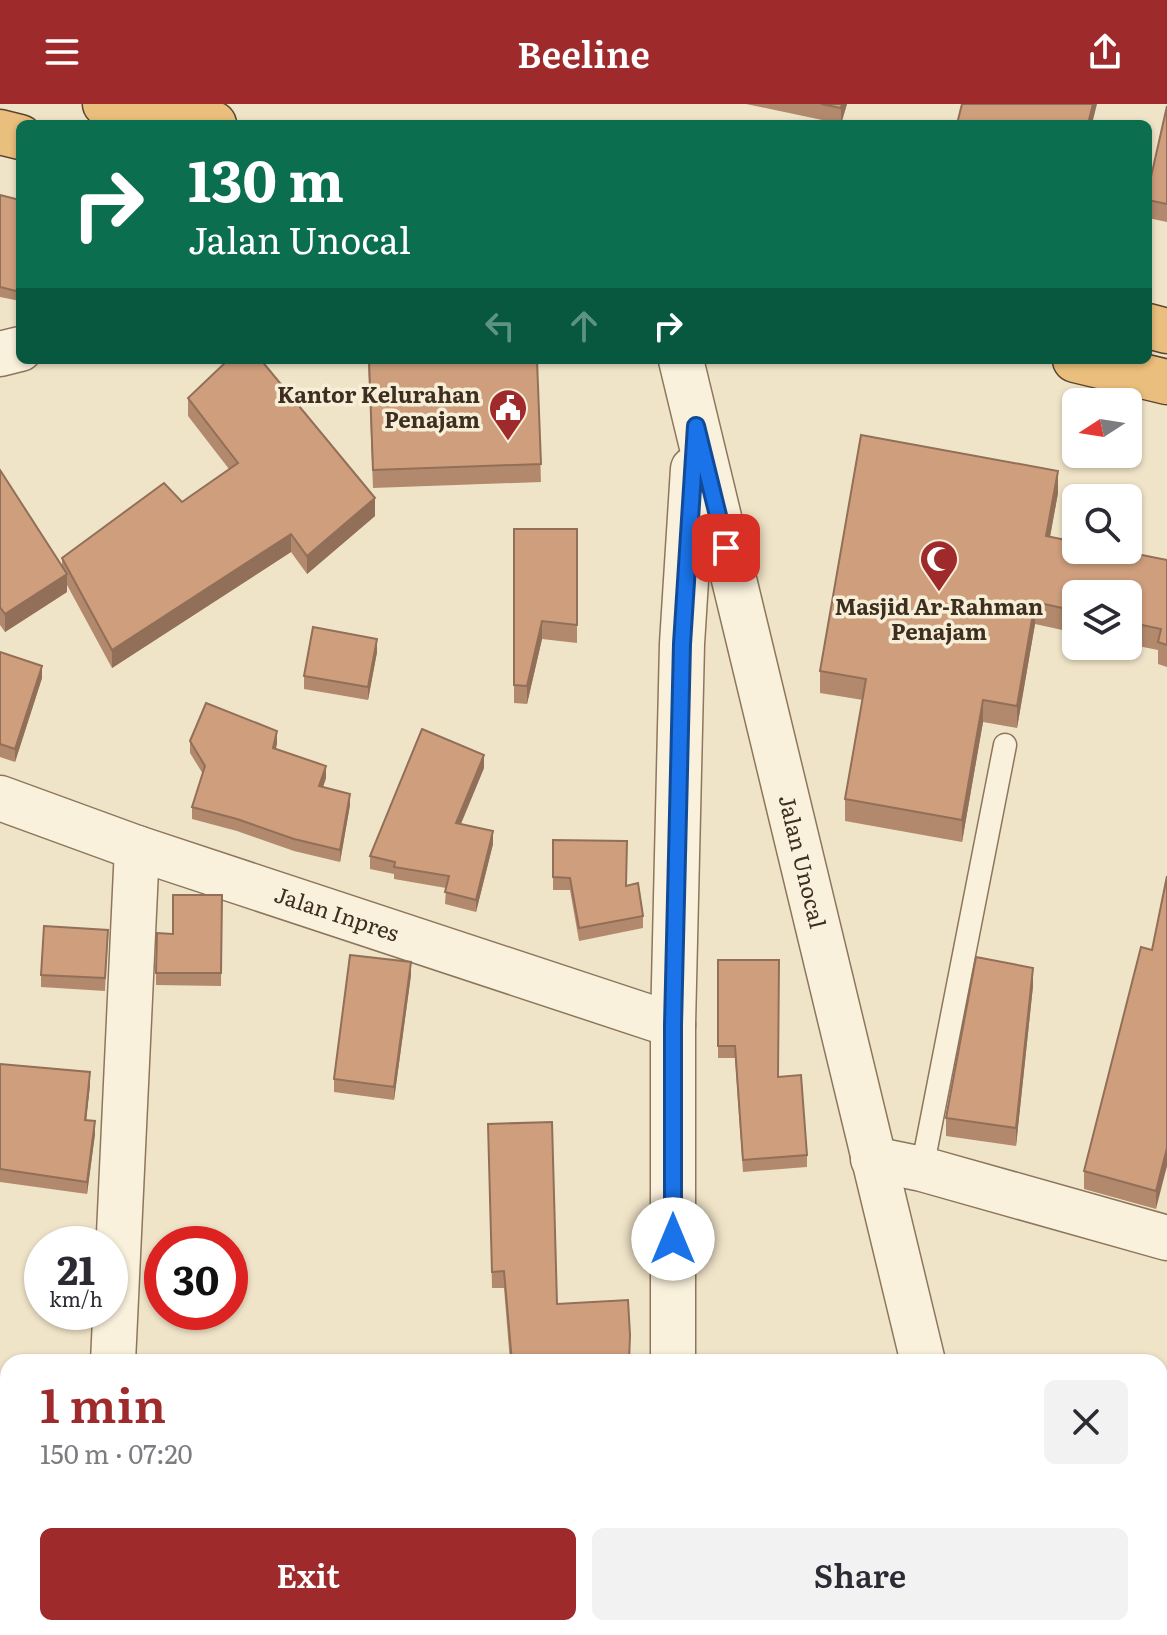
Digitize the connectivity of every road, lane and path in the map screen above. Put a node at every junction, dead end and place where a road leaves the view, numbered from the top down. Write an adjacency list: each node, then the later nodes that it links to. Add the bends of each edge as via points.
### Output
1 (105, 104): 2 (highway)
2 (188, 120)
3 (682, 364): 6 (street, Jalan Unocal)
4 (1092, 364): 5 (highway)
5 (1167, 382)
6 (696, 426): 10 (street, via 682,644); 11 (street, Jalan Unocal)
7 (1005, 745): 12 (lane)
8 (0, 798): 9 (street, Jalan Inpres)
9 (137, 848): 10 (street, Jalan Inpres); 14 (street)
10 (673, 1025): 15 (street)
11 (873, 1159): 12 (street); 16 (street, Jalan Unocal)
12 (922, 1169): 13 (street)
13 (1167, 1238)
14 (113, 1354)
15 (673, 1354)
16 (921, 1354)

